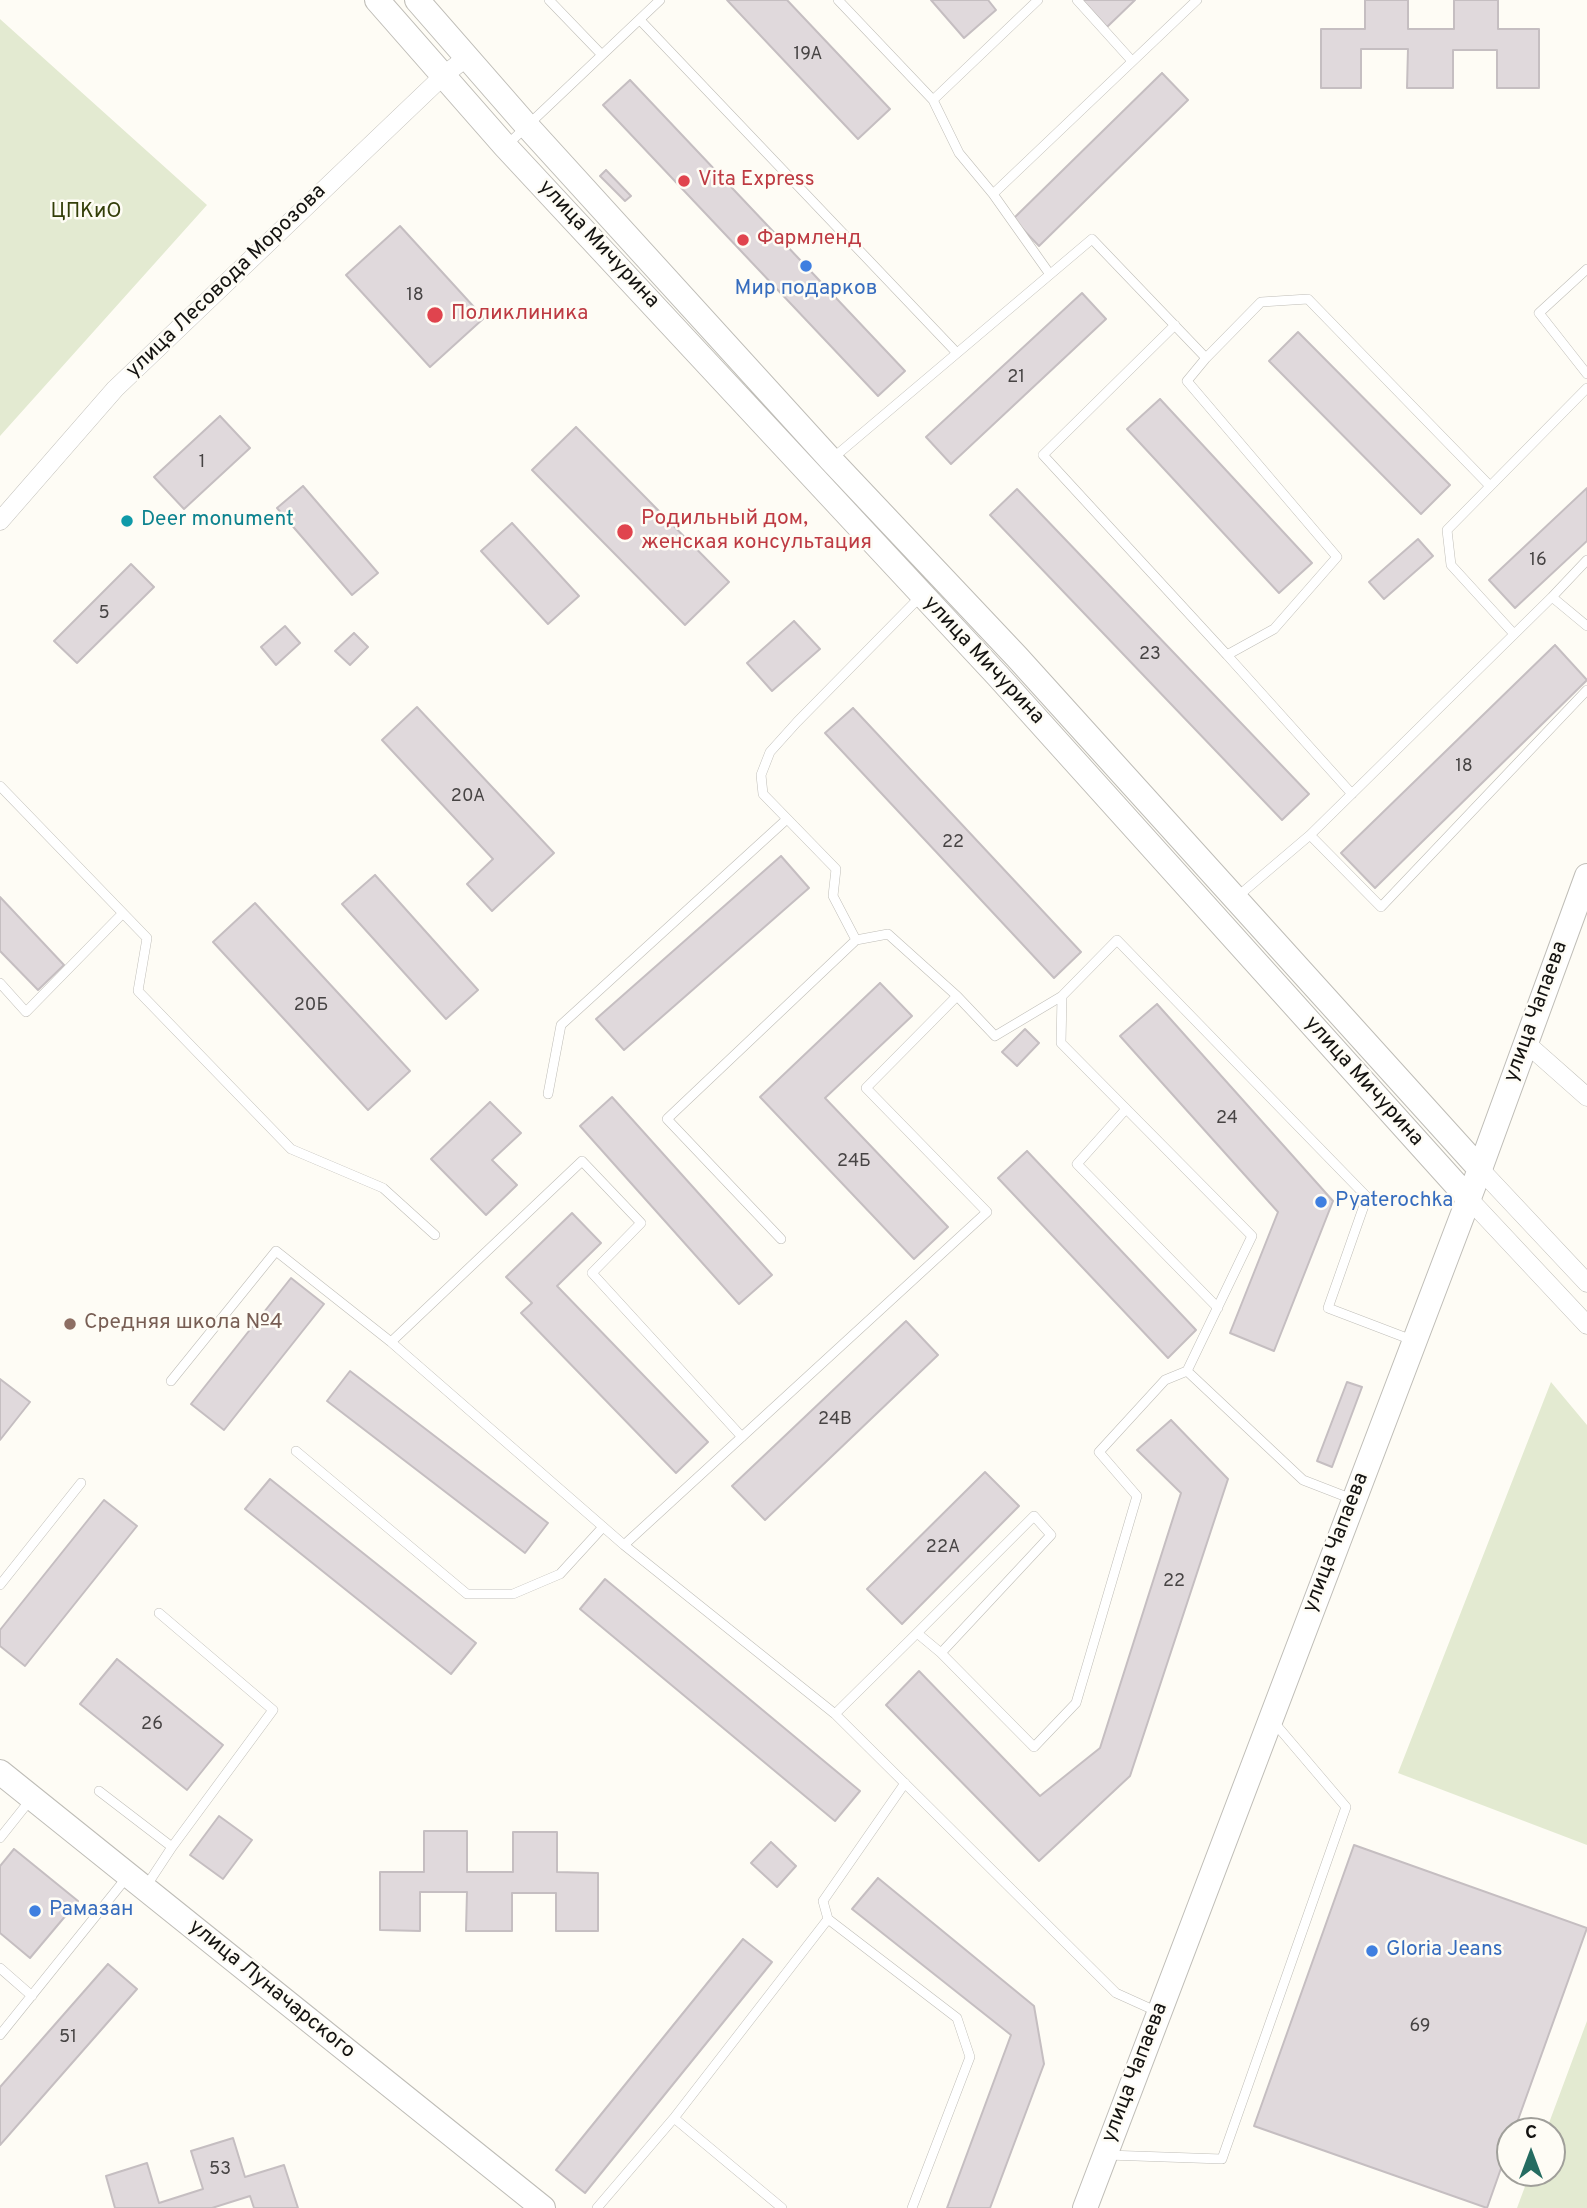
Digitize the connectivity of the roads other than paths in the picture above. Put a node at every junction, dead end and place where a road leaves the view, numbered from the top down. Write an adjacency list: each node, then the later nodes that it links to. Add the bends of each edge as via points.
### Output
1 (377, 0): 13 (street, улица Мичурина)
2 (417, 0): 11 (street, улица Мичурина)
3 (549, 0): 10 (lane)
4 (660, 0): 9 (lane)
5 (838, 0): 14 (lane)
6 (1038, 0): 14 (lane)
7 (1077, 0): 12 (lane)
8 (1196, 0): 12 (lane)
9 (640, 20): 10 (lane); 21 (lane)
10 (602, 55): 15 (lane)
11 (467, 57): 13 (street, улица Лесовода Морозова); 15 (street, улица Мичурина)
12 (1132, 61): 17 (lane)
13 (443, 76): 16 (street, улица Мичурина); 27 (street, улица Лесовода Морозова, via 115,389)
14 (933, 100): 17 (lane, via 959,153)
15 (527, 126): 16 (lane); 25 (street, улица Мичурина)
16 (505, 146): 29 (street, улица Мичурина)
17 (993, 194): 19 (lane)
18 (1587, 269): 23 (lane, via 1539,313)
19 (1049, 274): 20 (lane, via 1092,239); 21 (lane)
20 (1175, 325): 22 (lane); 33 (lane, via 1043,455)
21 (956, 352): 25 (lane)
22 (1206, 358): 26 (lane, via 1261,302 1308,299); 33 (lane, via 1187,381 1337,557 1274,629)
23 (1587, 374)
24 (1587, 388): 26 (lane)
25 (831, 460): 40 (street, улица Мичурина, via 1017,657)
26 (1490, 486): 32 (lane, via 1447,530 1451,565)
27 (0, 521)
28 (1587, 560): 30 (lane)
29 (923, 595): 37 (lane, via 770,752 761,775 763,794); 51 (street, улица Мичурина)
30 (1552, 597): 31 (lane); 32 (lane)
31 (1587, 626)
32 (1514, 634): 36 (lane)
33 (1227, 655): 36 (lane)
34 (1587, 691): 38 (lane, via 1381,906)
35 (0, 786): 41 (lane)
36 (1352, 794): 38 (lane)
37 (787, 819): 42 (lane, via 836,869 833,896); 47 (lane, via 561,1025)
38 (1310, 835): 40 (lane)
39 (1587, 877): 46 (street, улица Чапаева)
40 (1234, 899): 50 (street, улица Мичурина)
41 (123, 913): 43 (lane, via 26,1012); 52 (lane, via 147,938 138,991 291,1149 383,1188)
42 (856, 940): 44 (lane, via 888,934); 53 (lane, via 667,1119)
43 (0, 983)
44 (957, 996): 45 (lane, via 995,1036); 61 (lane, via 866,1088 987,1212)
45 (1062, 996): 49 (lane, via 1061,1043); 57 (lane, via 1117,940 1367,1197 1328,1308)
46 (1526, 1043): 48 (street); 50 (street, улица Чапаева)
47 (548, 1094)
48 (1587, 1097)
49 (1126, 1109): 55 (lane, via 1252,1236); 55 (lane, via 1077,1164)
50 (1480, 1169): 51 (street, улица Чапаева); 54 (street, улица Мичурина)
51 (1468, 1199): 56 (street, улица Мичурина); 57 (street, улица Чапаева)
52 (435, 1235)
53 (781, 1239)
54 (1587, 1283)
55 (1218, 1308): 59 (lane)
56 (1587, 1325)
57 (1414, 1341): 64 (street, улица Чапаева)
58 (391, 1342): 60 (lane, via 276,1251); 61 (lane, via 582,1161 641,1223 592,1273); 65 (lane)
59 (1187, 1371): 64 (lane, via 1303,1480); 70 (lane, via 1165,1380 1099,1452 1137,1496 1076,1703 1034,1747)
60 (171, 1381)
61 (742, 1437): 66 (lane)
62 (296, 1451): 65 (lane, via 467,1594 513,1594 560,1574)
63 (81, 1483): 67 (lane)
64 (1354, 1499): 72 (street, улица Чапаева)
65 (603, 1527): 66 (lane)
66 (624, 1545): 71 (lane)
67 (0, 1585)
68 (159, 1613): 78 (lane, via 273,1710)
69 (917, 1633): 70 (lane); 70 (lane, via 1034,1516 1051,1535); 71 (lane)
70 (941, 1653)
71 (835, 1714): 74 (lane)
72 (1271, 1718): 83 (street, улица Чапаева); 86 (lane, via 1346,1807 1222,2159)
73 (0, 1772): 76 (street, улица Луначарского)
74 (905, 1783): 80 (lane, via 822,1901); 83 (lane, via 1116,1993)
75 (99, 1791): 78 (lane)
76 (32, 1798): 77 (lane); 79 (street, улица Луначарского)
77 (0, 1838)
78 (172, 1847): 79 (lane)
79 (136, 1882): 82 (lane); 87 (street, улица Луначарского)
80 (828, 1919): 85 (lane); 90 (lane, via 957,2018 970,2057)
81 (0, 1968): 82 (lane)
82 (32, 1996): 84 (lane)
83 (1159, 2012): 86 (street, улица Чапаева)
84 (0, 2035)
85 (674, 2118): 88 (lane); 89 (lane)
86 (1105, 2155): 91 (street, улица Чапаева)
87 (542, 2208)
88 (597, 2208)
89 (782, 2208)
90 (912, 2208)
91 (1085, 2208)

